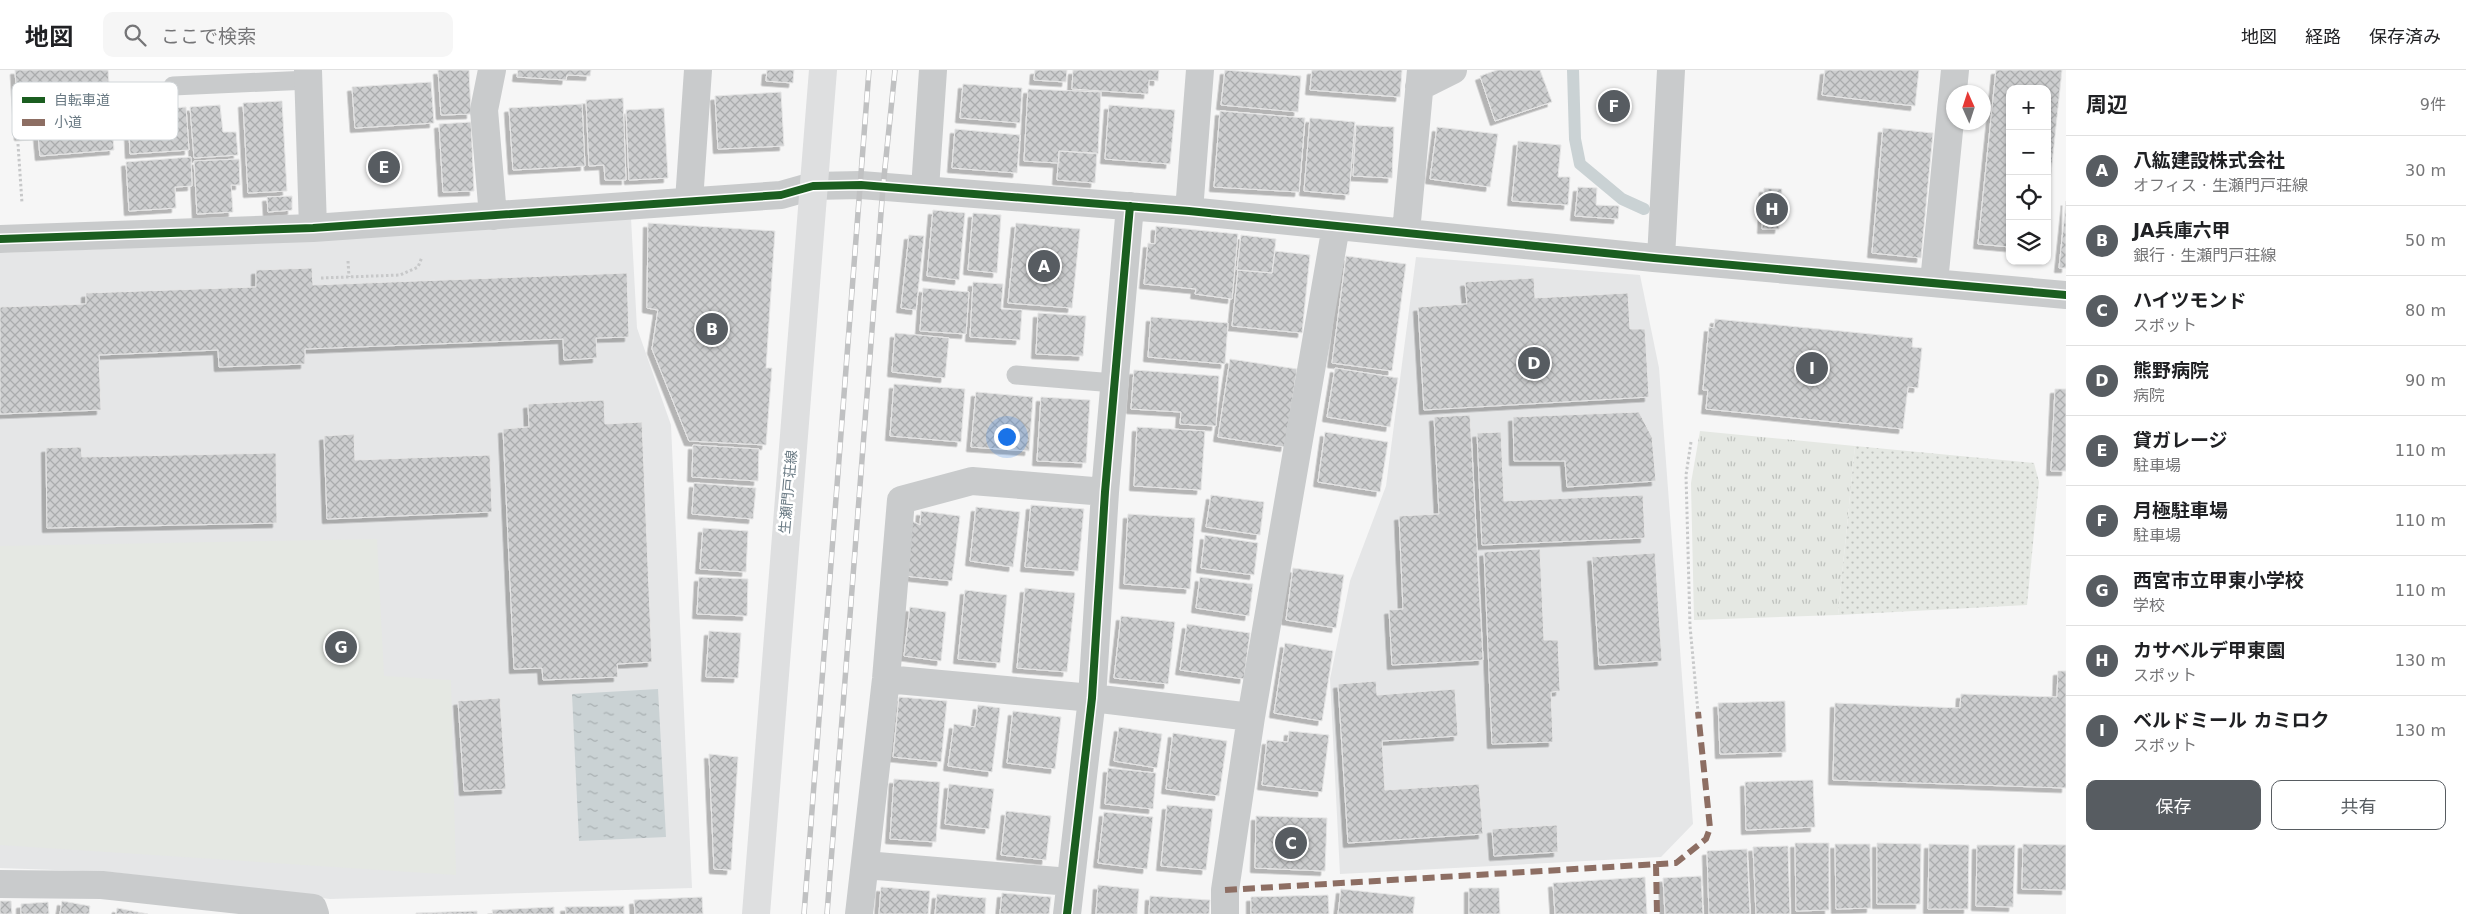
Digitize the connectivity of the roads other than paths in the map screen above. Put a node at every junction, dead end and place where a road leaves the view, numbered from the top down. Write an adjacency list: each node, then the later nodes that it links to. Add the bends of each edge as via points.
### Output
1 (492, 70): 17 (street, via 484,110)
2 (698, 70): 14 (street)
3 (823, 70): 12 (main road, 生瀬門戸荘線)
4 (933, 70): 13 (street)
5 (1200, 70): 16 (street)
6 (1453, 70): 10 (street)
7 (1671, 70): 22 (street)
8 (1954, 70): 23 (street)
9 (308, 75): 11 (lane); 19 (street)
10 (1420, 78): 20 (street)
11 (178, 86)
12 (813, 186): 13 (street, via 860,185); 14 (street, via 781,195); 35 (main road, 生瀬門戸荘線)
13 (925, 190): 15 (street)
14 (689, 201): 17 (street)
15 (1130, 206): 16 (street); 26 (street)
16 (1189, 211): 18 (street)
17 (492, 216): 19 (street)
18 (1336, 226): 20 (street); 30 (street)
19 (314, 228): 21 (street)
20 (1406, 232): 22 (street)
21 (12, 238)
22 (1661, 258): 23 (street)
23 (1934, 282): 24 (street)
24 (2066, 295)
25 (1016, 375): 26 (lane)
26 (1114, 383): 27 (street)
27 (1105, 492): 28 (street, via 972,481 901,500); 29 (street)
28 (886, 679): 29 (street); 31 (street)
29 (1092, 698): 30 (street); 32 (street)
30 (1251, 717): 38 (street)
31 (865, 865): 32 (street); 36 (street)
32 (1070, 882): 37 (street)
33 (0, 884): 34 (street, via 102,885 313,908)
34 (315, 914)
35 (756, 914)
36 (859, 914)
37 (1067, 914)
38 (1225, 914)

